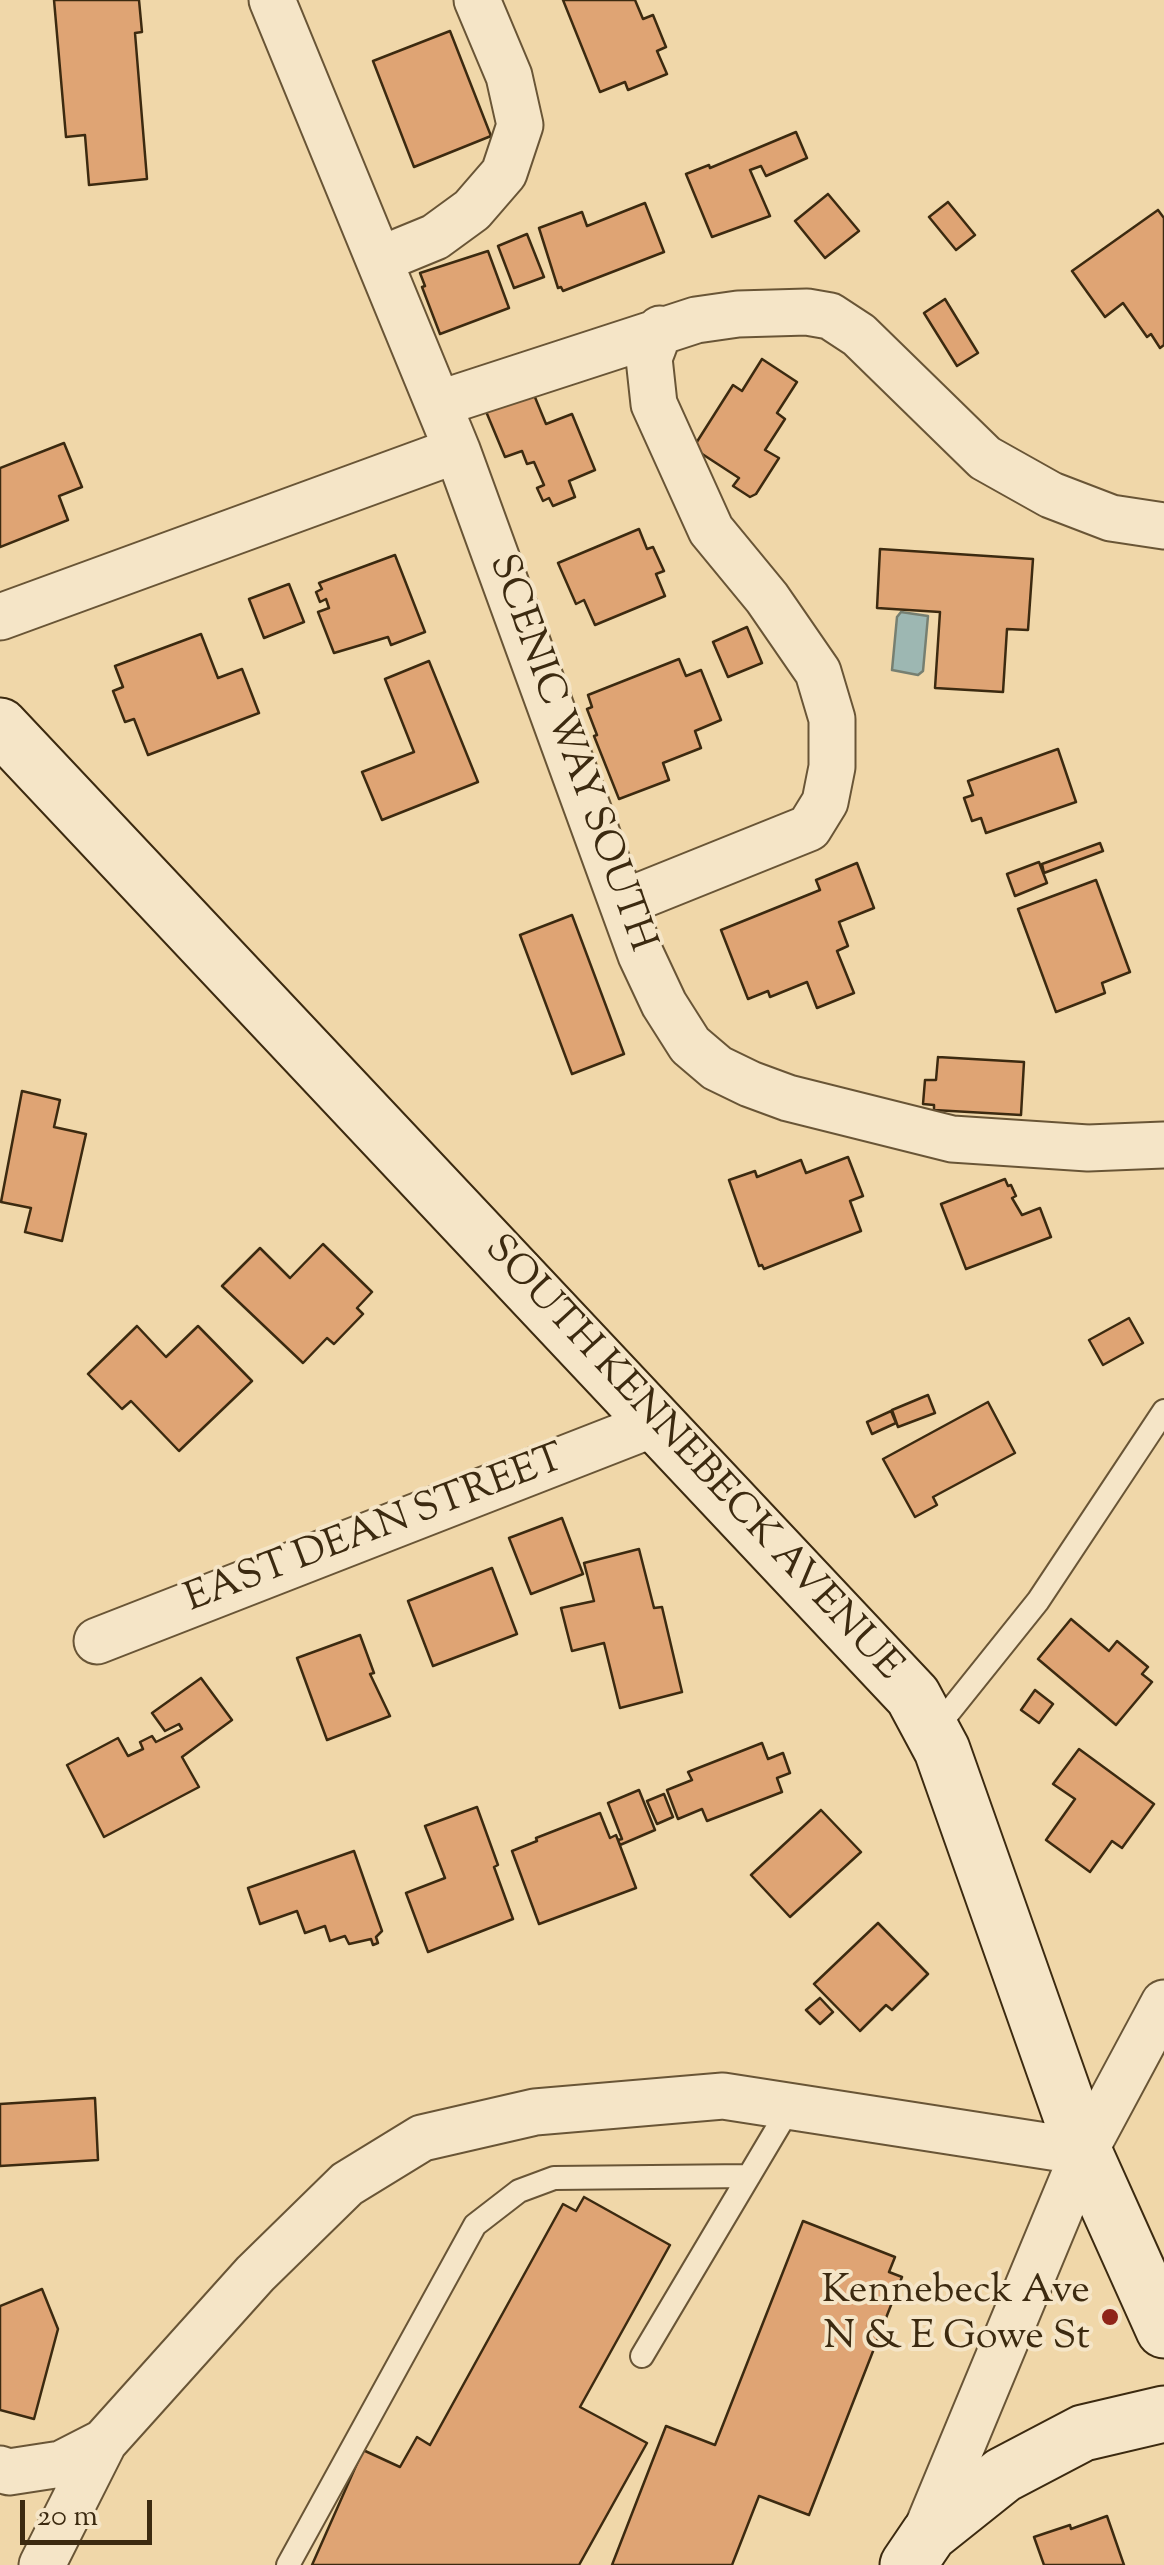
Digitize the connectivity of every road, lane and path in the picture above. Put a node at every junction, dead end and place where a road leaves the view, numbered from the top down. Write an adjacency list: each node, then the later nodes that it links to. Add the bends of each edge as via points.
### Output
1 (272, 0): 3 (street, SCENIC WAY SOUTH)
2 (477, 0): 3 (street, via 509,76 520,125 504,173 472,210 435,237)
3 (379, 260): 5 (street, SCENIC WAY SOUTH)
4 (660, 329): 5 (street); 7 (street, via 738,314 830,316 859,334 985,458 1051,496 1111,518); 10 (street, via 649,358 654,404 712,530 818,672 832,719 832,767 825,802 809,828)
5 (438, 404): 6 (street, SCENIC WAY SOUTH)
6 (457, 450): 8 (street); 10 (street, SCENIC WAY SOUTH)
7 (1164, 526)
8 (0, 617)
9 (0, 726): 13 (street, SOUTH KENNEBECK AVENUE)
10 (624, 902): 11 (street, SCENIC WAY SOUTH, via 676,1026 702,1057 750,1084 952,1139 1088,1148)
11 (1164, 1145)
12 (1164, 1410): 15 (lane, via 1038,1601)
13 (656, 1423): 14 (street, EAST DEAN STREET); 15 (street, SOUTH KENNEBECK AVENUE, via 912,1696)
14 (97, 1642)
15 (932, 1732): 18 (street, SOUTH KENNEBECK AVENUE)
16 (1164, 2004): 18 (street)
17 (790, 2107): 18 (street); 19 (lane); 23 (street, via 723,2096 535,2112 422,2138 348,2184 255,2274)
18 (1084, 2152): 20 (street, SOUTH KENNEBECK AVENUE); 25 (street)
19 (749, 2176): 21 (lane); 27 (lane, via 554,2178 519,2191 475,2225)
20 (1164, 2330)
21 (642, 2356)
22 (1164, 2414): 25 (street, via 1083,2434 1004,2475 929,2534)
23 (104, 2442): 24 (street, via 61,2464); 26 (street)
24 (0, 2470)
25 (914, 2555)
26 (42, 2565)
27 (288, 2565)

